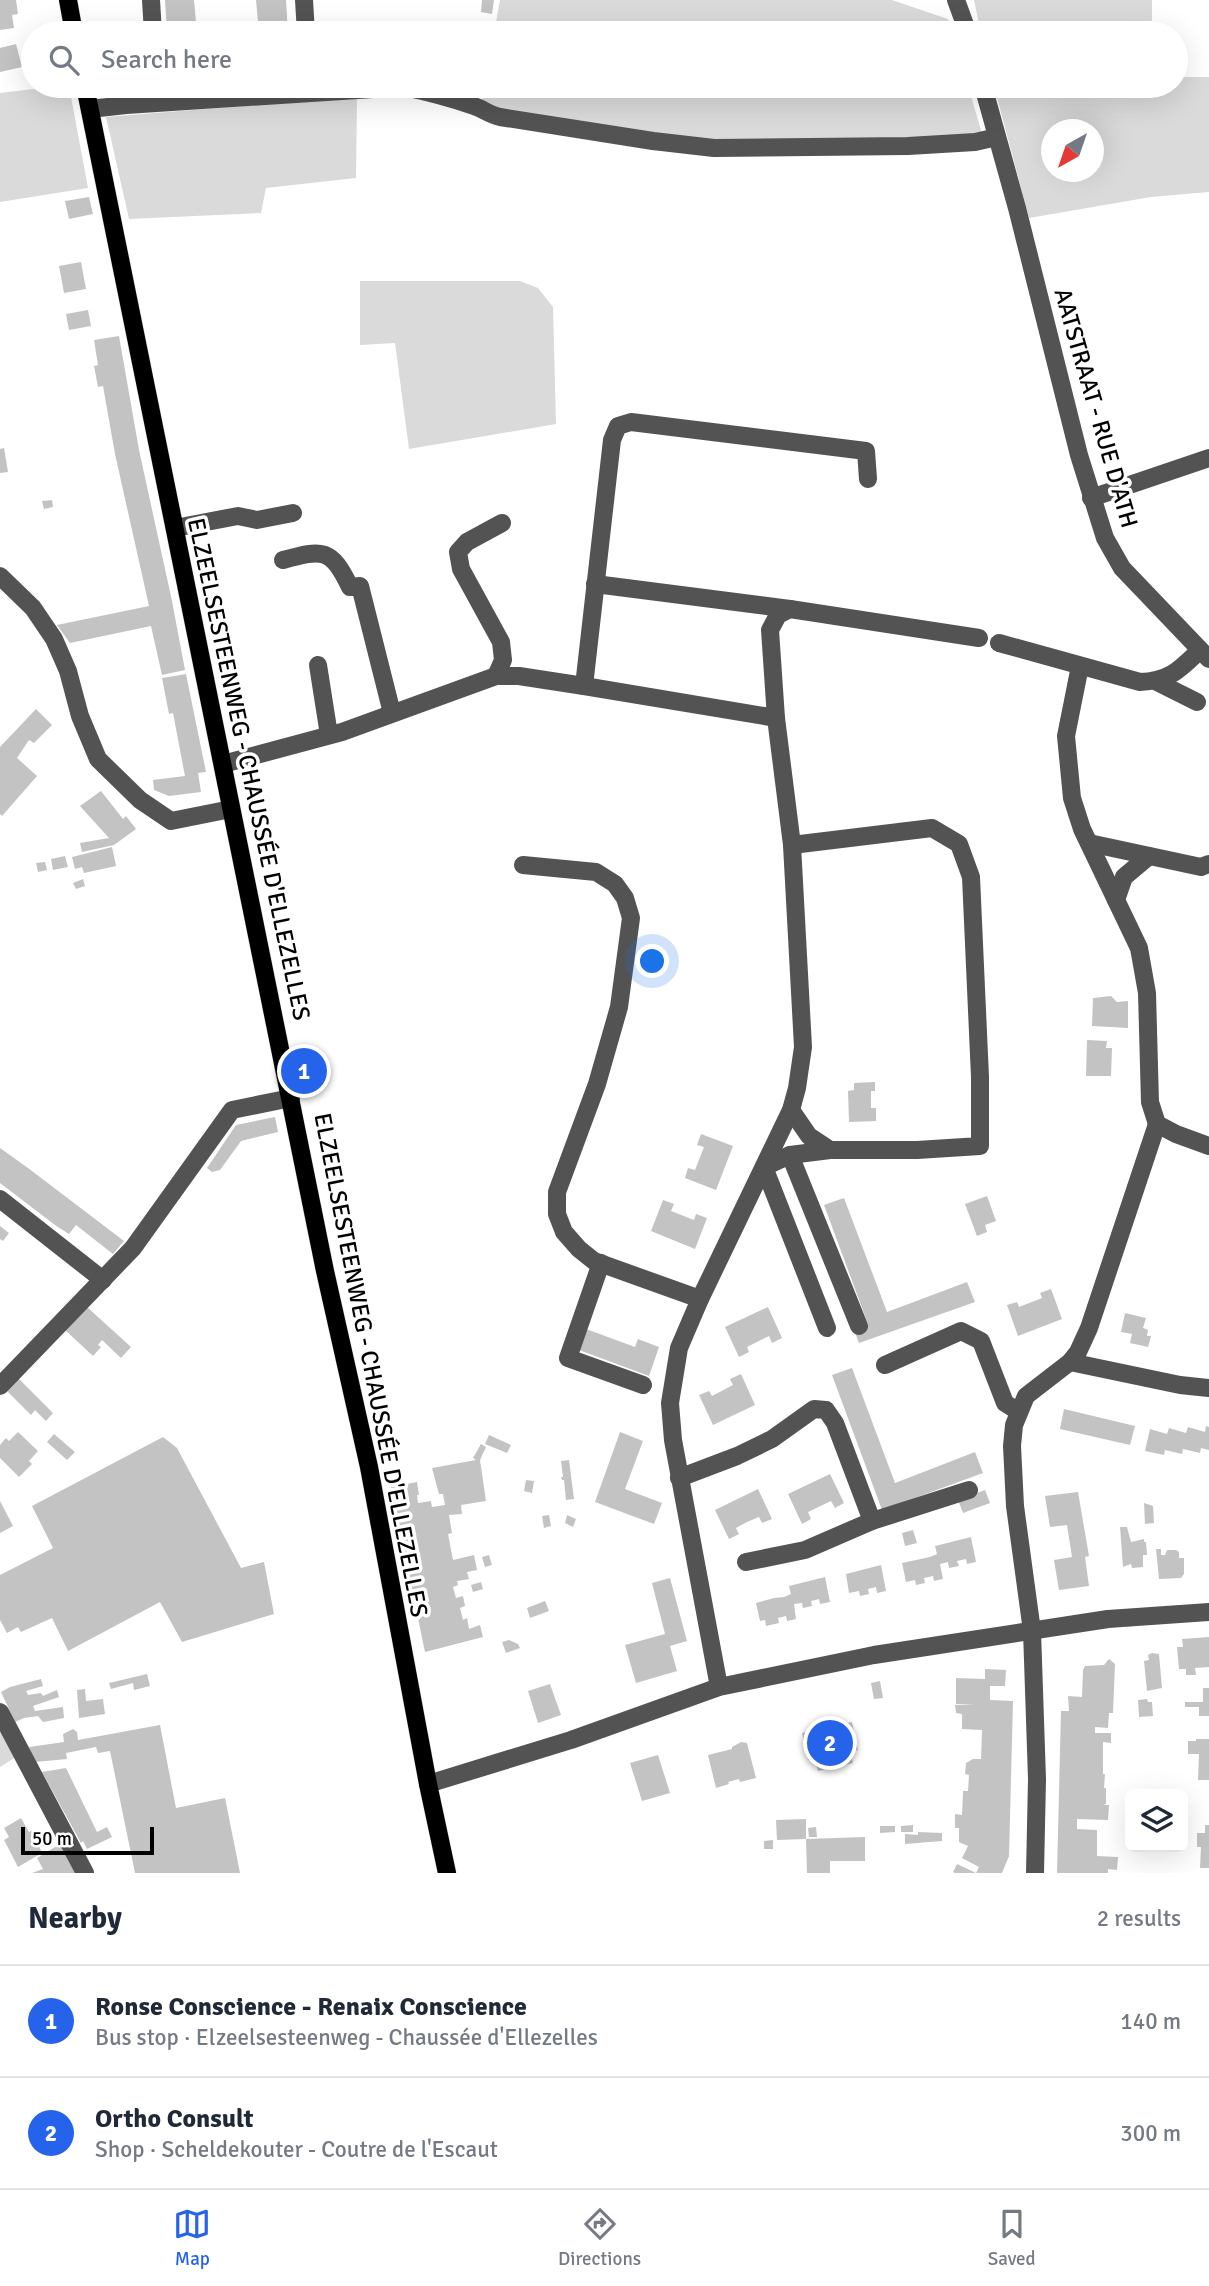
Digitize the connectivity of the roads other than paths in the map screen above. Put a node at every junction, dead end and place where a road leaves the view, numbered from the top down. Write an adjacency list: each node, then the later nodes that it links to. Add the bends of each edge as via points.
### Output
1 (68, 0): 5 (main road)
2 (151, 0): 6 (street)
3 (304, 0): 7 (street)
4 (956, 0): 8 (street)
5 (72, 21)
6 (152, 21)
7 (305, 21)
8 (964, 21)
9 (88, 98): 15 (main road, ELZEELSESTEENWEG - CHAUSSÉE D'ELLEZELLES)
10 (142, 98): 14 (street)
11 (211, 98): 14 (street)
12 (447, 98): 16 (street, via 485,111 714,148 908,146)
13 (987, 98): 16 (street, AATSTRAAT - RUE D'ATH)
14 (137, 104): 15 (street)
15 (90, 109): 22 (main road, ELZEELSESTEENWEG - CHAUSSÉE D'ELLEZELLES)
16 (997, 137): 19 (street, AATSTRAAT - RUE D'ATH)
17 (1209, 458): 19 (street)
18 (868, 479): 25 (street, via 866,451 631,422 618,426 612,440)
19 (1091, 498): 29 (street, AATSTRAAT - RUE D'ATH, via 1122,568)
20 (293, 513): 22 (street, via 257,520 238,516)
21 (502, 523): 32 (street, via 458,552 461,569 501,642 503,660)
22 (175, 528): 39 (main road, ELZEELSESTEENWEG - CHAUSSÉE D'ELLEZELLES)
23 (283, 561): 36 (street, via 325,554 335,560 350,587 360,586)
24 (0, 576): 40 (street, via 33,608 54,639 98,759 140,800 171,821)
25 (595, 583): 26 (street); 34 (street)
26 (790, 609): 27 (street); 37 (street, via 778,615 770,631)
27 (979, 638)
28 (999, 643): 31 (street)
29 (1205, 654): 33 (street)
30 (318, 666): 38 (street)
31 (1080, 666): 33 (street, via 1132,681); 41 (street, via 1066,736 1072,798)
32 (496, 676): 34 (street); 36 (street)
33 (1157, 681): 35 (street)
34 (584, 686): 37 (street)
35 (1197, 702)
36 (392, 713): 38 (street)
37 (776, 718): 42 (street)
38 (329, 735): 39 (street)
39 (223, 764): 40 (main road, ELZEELSESTEENWEG - CHAUSSÉE D'ELLEZELLES)
40 (230, 809): 47 (main road, ELZEELSESTEENWEG - CHAUSSÉE D'ELLEZELLES)
41 (1089, 843): 43 (street); 46 (street)
42 (792, 845): 48 (street, via 803,1047); 51 (street, via 932,828 959,844 971,877 980,1146)
43 (1149, 856): 44 (street, via 1201,867); 46 (street, via 1124,877)
44 (1209, 864)
45 (523, 865): 55 (street, via 596,872 615,884 631,918 618,1007 597,1084 556,1192 564,1232)
46 (1115, 900): 49 (street, via 1139,948 1147,993 1150,1102)
47 (291, 1098): 56 (street, via 232,1110 133,1248); 74 (main road, ELZEELSESTEENWEG - CHAUSSÉE D'ELLEZELLES, via 369,1467)
48 (791, 1110): 51 (street, via 808,1136); 53 (street)
49 (1157, 1124): 50 (street); 60 (street, via 1089,1328)
50 (1209, 1146)
51 (830, 1150): 52 (street)
52 (790, 1155): 53 (street); 58 (street)
53 (764, 1167): 57 (street); 59 (street)
54 (0, 1199): 56 (street)
55 (601, 1263): 57 (street); 62 (street, via 568,1358)
56 (103, 1280): 63 (street)
57 (700, 1299): 66 (street, via 679,1348 670,1403)
58 (859, 1326)
59 (827, 1328)
60 (1070, 1362): 64 (street); 65 (street, via 1026,1395)
61 (885, 1364): 65 (street, via 961,1331 981,1341 1005,1403)
62 (643, 1385)
63 (0, 1386)
64 (1209, 1388)
65 (1019, 1412): 71 (street, via 1012,1446 1015,1506)
66 (680, 1478): 68 (street, via 772,1439 814,1409 825,1410 835,1423); 72 (street)
67 (969, 1490): 68 (street)
68 (872, 1521): 69 (street, via 805,1550)
69 (746, 1562)
70 (1209, 1612): 71 (street, via 1108,1619)
71 (1032, 1632): 72 (street, via 874,1656); 77 (street)
72 (719, 1687): 74 (street)
73 (0, 1712): 75 (street)
74 (428, 1784): 76 (main road, ELZEELSESTEENWEG - CHAUSSÉE D'ELLEZELLES)
75 (85, 1873)
76 (447, 1873)
77 (1035, 1873)

